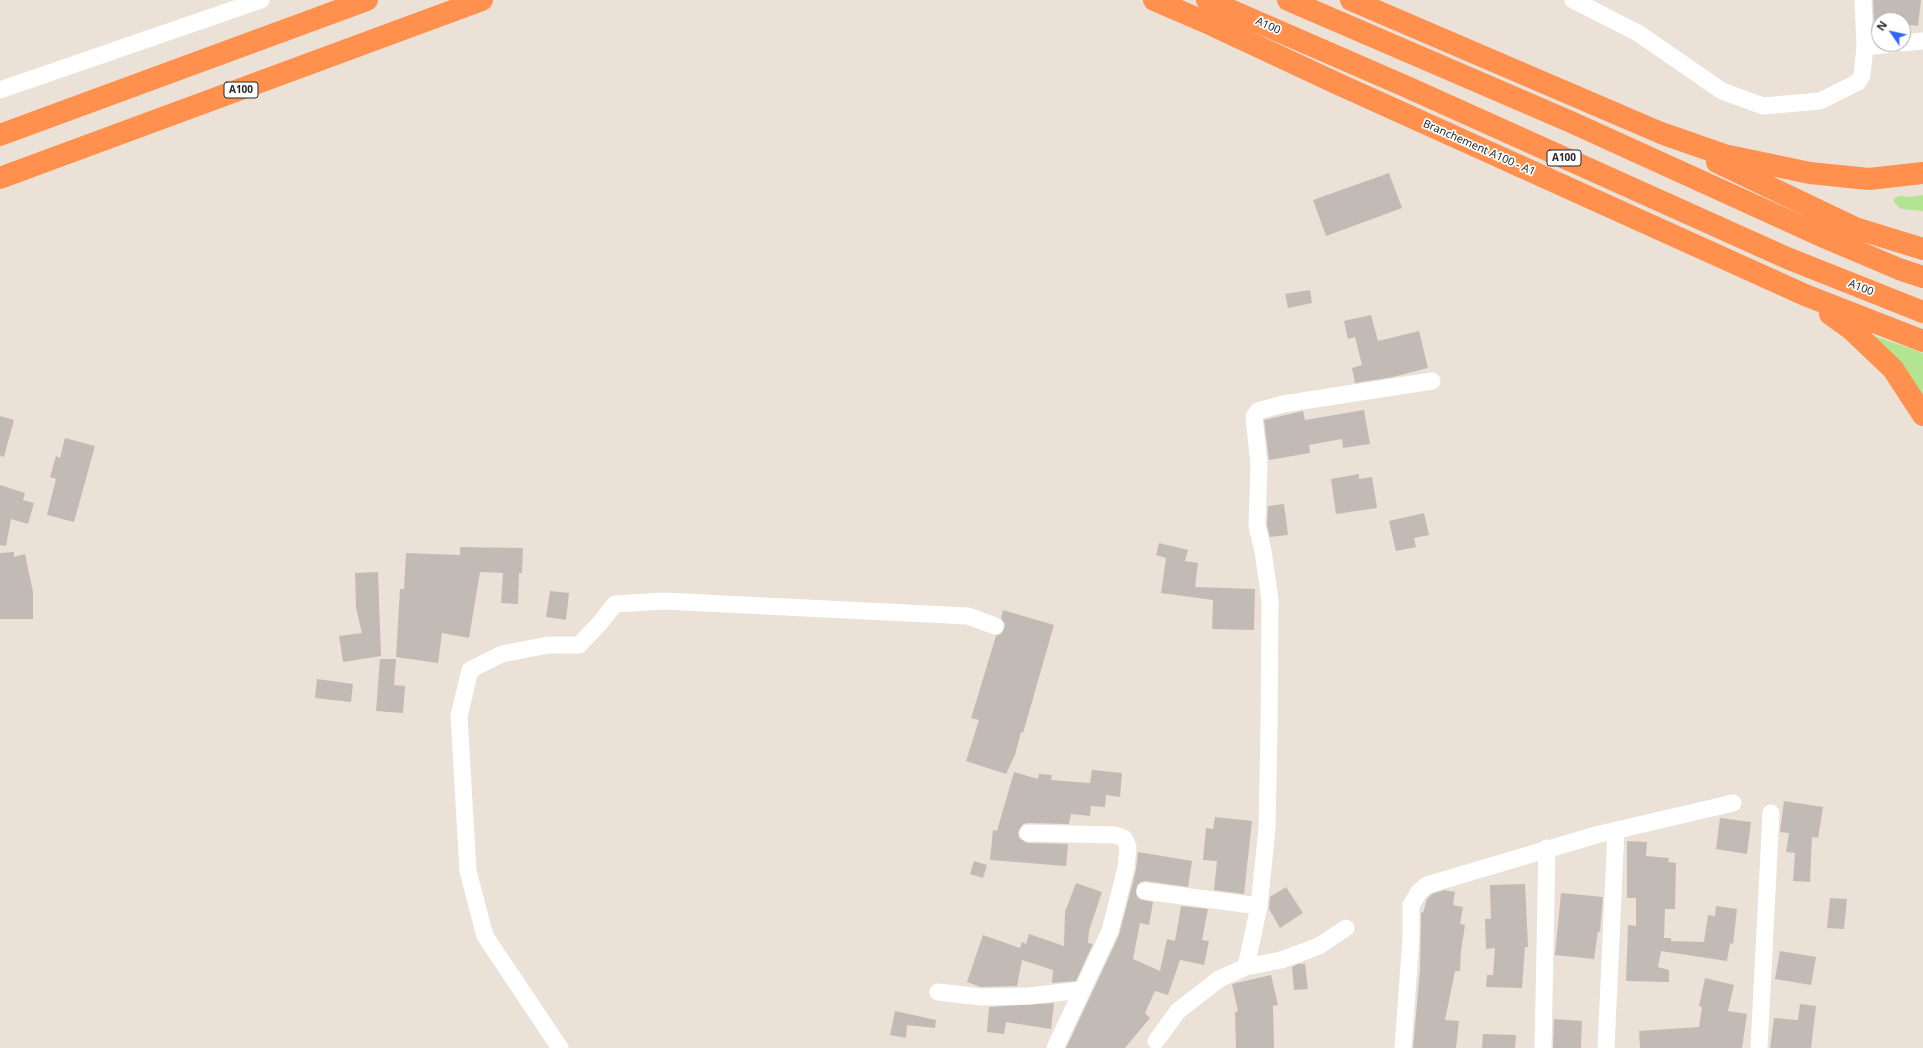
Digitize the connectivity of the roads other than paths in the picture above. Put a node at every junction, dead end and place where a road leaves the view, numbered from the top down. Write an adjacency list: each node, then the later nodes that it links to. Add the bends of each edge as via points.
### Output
1 (261, 0): 14 (street)
2 (367, 0): 16 (highway)
3 (482, 0): 18 (highway, A100 / A100)
4 (1154, 0): 21 (highway, Branchement A100 - A1, via 1212,24 1336,83)
5 (1207, 0): 22 (highway, A100 / A100, via 1787,258)
6 (1288, 0): 20 (highway, via 1571,122 1841,244)
7 (1351, 0): 15 (highway)
8 (1573, 0): 13 (street, via 1638,33 1722,91 1764,106 1820,101 1858,82 1862,74)
9 (1863, 0): 13 (street)
10 (1923, 41): 11 (street)
11 (1911, 42)
12 (1871, 46): 13 (street)
13 (1865, 47)
14 (0, 90)
15 (1661, 134): 17 (highway, via 1724,155 1810,172 1869,179); 19 (highway, via 1855,228)
16 (0, 135)
17 (1923, 173)
18 (0, 178)
19 (1923, 249)
20 (1923, 277)
21 (1805, 295): 23 (highway); 25 (highway, via 1852,329 1875,350 1893,369)
22 (1923, 312)
23 (1923, 341)
24 (1432, 381): 33 (street, via 1283,404 1258,411 1254,417 1259,466 1257,526 1270,600 1267,829)
25 (1923, 415)
26 (995, 626): 39 (street, via 968,616 664,601 615,604 579,645 548,645 502,654 470,670 459,716 468,871 485,936)
27 (1733, 804): 29 (street)
28 (1771, 813): 44 (street)
29 (1616, 830): 31 (street); 43 (street)
30 (1028, 832): 36 (street, via 1114,835 1124,838 1128,847 1126,868 1110,931)
31 (1547, 848): 41 (street, via 1427,885 1419,892 1411,906); 42 (street)
32 (1145, 891): 33 (street)
33 (1259, 906): 35 (street)
34 (1346, 928): 35 (street, via 1319,946 1281,960)
35 (1246, 967): 38 (street, via 1219,979 1178,1011)
36 (1081, 990): 37 (street, via 1029,996 981,997); 40 (street)
37 (938, 992)
38 (1153, 1046)
39 (560, 1048)
40 (1055, 1048)
41 (1403, 1048)
42 (1543, 1048)
43 (1606, 1048)
44 (1759, 1048)

